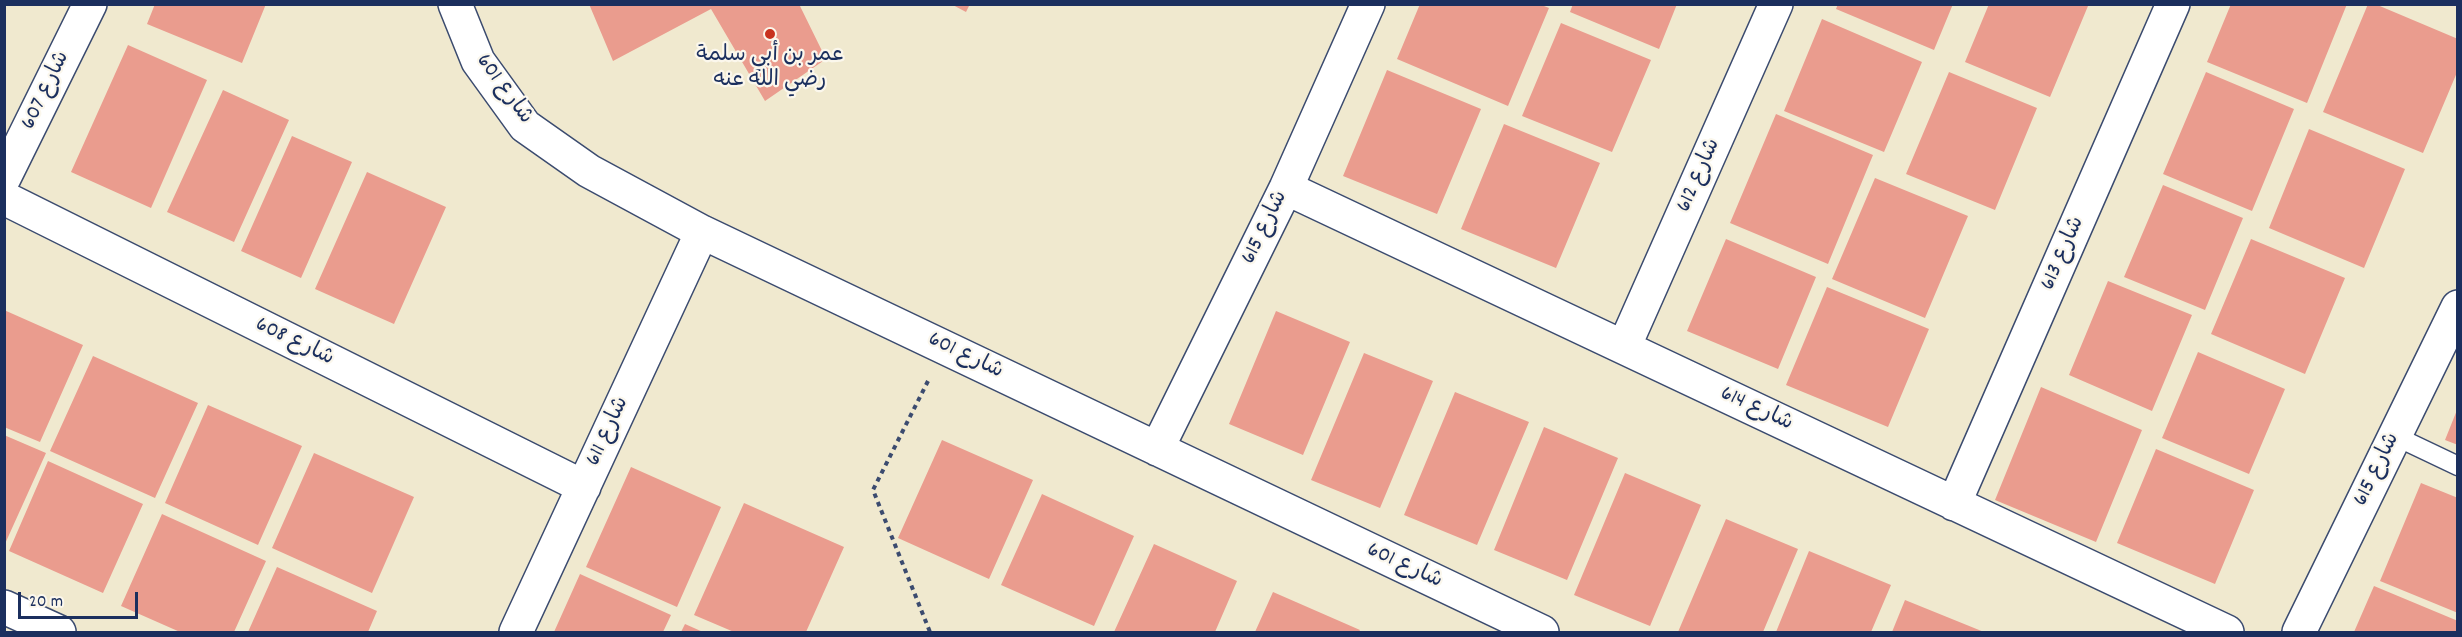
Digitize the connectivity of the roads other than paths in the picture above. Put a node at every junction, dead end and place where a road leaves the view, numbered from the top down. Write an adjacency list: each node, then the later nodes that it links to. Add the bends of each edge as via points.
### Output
1 (90, 4): 6 (street, شارع 607)
2 (455, 4): 9 (street, شارع 601, via 478,61 525,126 589,171)
3 (1368, 4): 7 (street, شارع 615)
4 (1776, 4): 11 (street, شارع 612)
5 (2174, 4): 16 (street, شارع 613)
6 (4, 178)
7 (1286, 188): 11 (street, شارع 614); 13 (street, شارع 615)
8 (4, 198): 15 (street, شارع 608)
9 (702, 232): 13 (street, شارع 601); 15 (street, شارع 611)
10 (2457, 307): 12 (street, شارع 615)
11 (1624, 347): 16 (street, شارع 614)
12 (2395, 436): 14 (lane); 22 (street, شارع 615)
13 (1156, 449): 20 (street, شارع 601)
14 (2457, 466)
15 (584, 487): 19 (street, شارع 611)
16 (1954, 504): 21 (street, شارع 614)
17 (4, 607): 18 (street)
18 (59, 633)
19 (516, 633)
20 (1542, 633)
21 (2227, 633)
22 (2299, 633)

